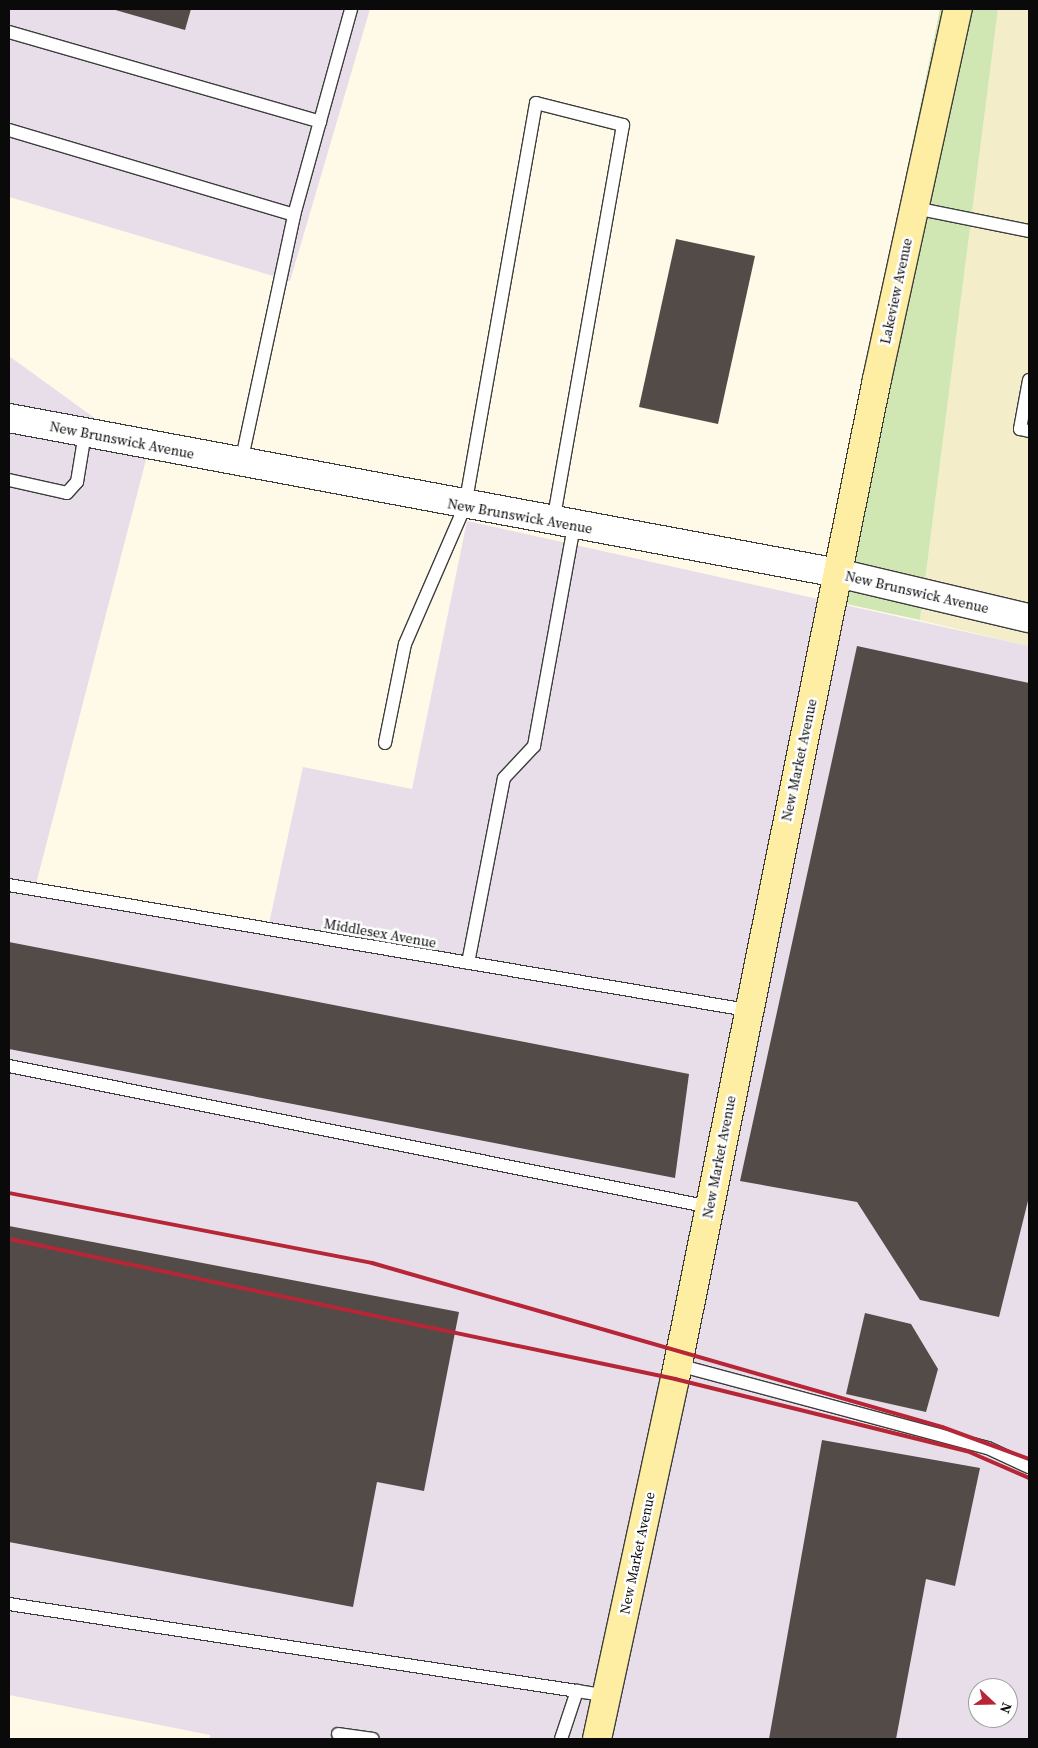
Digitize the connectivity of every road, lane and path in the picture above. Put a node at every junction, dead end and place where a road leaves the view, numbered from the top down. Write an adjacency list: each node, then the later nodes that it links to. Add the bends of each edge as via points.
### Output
1 (350, 9): 4 (lane)
2 (958, 9): 6 (main road, Lakeview Avenue)
3 (9, 32): 4 (lane)
4 (320, 122): 7 (lane)
5 (9, 130): 7 (lane)
6 (915, 208): 8 (lane); 17 (main road, Lakeview Avenue)
7 (294, 215): 13 (lane)
8 (1029, 230)
9 (1029, 381): 11 (lane, via 1020,429)
10 (9, 418): 12 (street, New Brunswick Avenue)
11 (1029, 431)
12 (85, 433): 13 (street, New Brunswick Avenue); 14 (lane, via 77,482 68,493)
13 (240, 464): 15 (street, New Brunswick Avenue)
14 (9, 480)
15 (466, 506): 16 (street, New Brunswick Avenue); 16 (lane, via 536,103 623,125); 19 (lane, via 405,644)
16 (564, 523): 17 (street, New Brunswick Avenue); 21 (lane, via 534,746 504,778)
17 (838, 573): 18 (street, New Brunswick Avenue); 22 (main road, New Market Avenue)
18 (1029, 618)
19 (385, 743)
20 (9, 885): 21 (lane, Middlesex Avenue)
21 (468, 963): 22 (lane, Middlesex Avenue)
22 (747, 1010): 24 (main road, New Market Avenue)
23 (9, 1066): 24 (lane)
24 (710, 1207): 25 (main road, New Market Avenue)
25 (678, 1365): 26 (lane, via 988,1448); 29 (main road, New Market Avenue)
26 (1029, 1467)
27 (9, 1604): 28 (lane)
28 (577, 1691): 29 (lane); 32 (lane)
29 (606, 1696): 33 (main road, New Market Avenue)
30 (338, 1734): 31 (lane)
31 (373, 1739)
32 (561, 1739)
33 (597, 1739)

